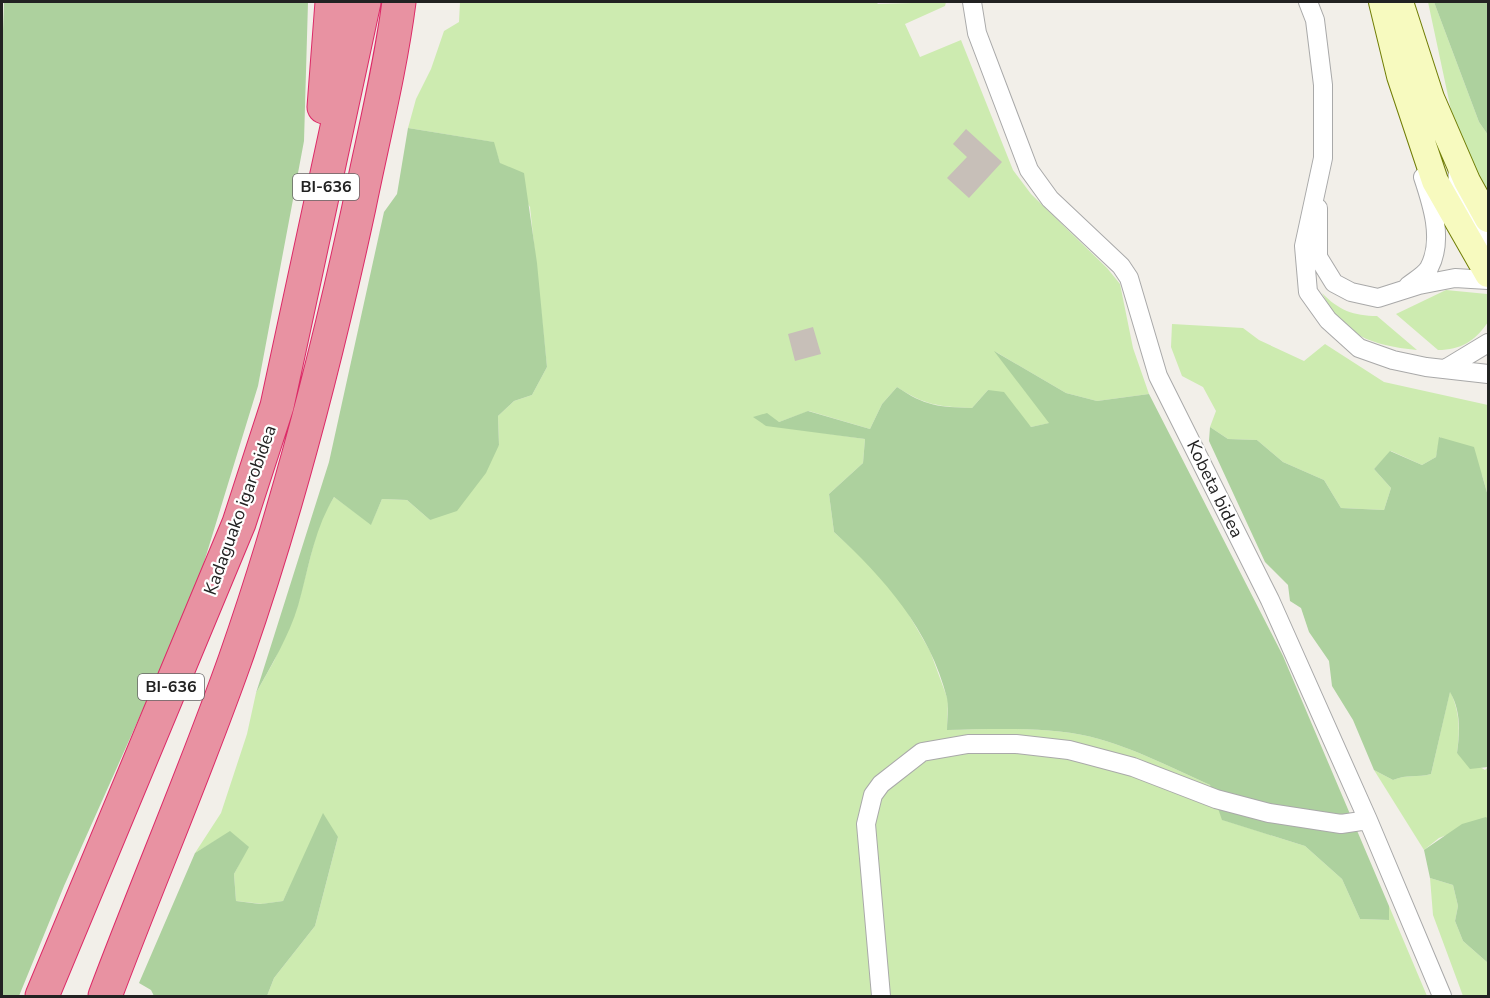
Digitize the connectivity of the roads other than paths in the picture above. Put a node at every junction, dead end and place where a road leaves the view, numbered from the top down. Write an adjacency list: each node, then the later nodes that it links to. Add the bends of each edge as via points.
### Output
1 (332, 2): 14 (highway)
2 (364, 2): 14 (highway, Kadaguako igarobidea / BI-636)
3 (399, 2): 9 (highway, Kadaguako igarobidea / BI-636)
4 (411, 2): 9 (highway)
5 (972, 2): 22 (street, Kobeta bidea, via 977,33 1029,170 1050,199 1129,278 1158,376 1270,600)
6 (1308, 2): 12 (street, via 1315,20 1323,86 1323,158)
7 (1382, 2): 10 (street)
8 (1400, 2): 11 (street, via 1421,73)
9 (392, 50): 24 (highway, Kadaguako igarobidea / BI-636, via 341,291 276,531 236,658)
10 (1408, 101): 16 (street, via 1435,181); 18 (street, via 1436,243 1429,269)
11 (1458, 161): 13 (street); 15 (street, via 1457,192)
12 (1318, 188): 18 (street, via 1318,257 1334,283 1351,292 1378,298); 20 (street, via 1307,222 1304,261 1308,292 1328,320 1359,348 1393,360)
13 (1488, 219)
14 (315, 237): 23 (highway, Kadaguako igarobidea / BI-636, via 278,406 239,523)
15 (1488, 247)
16 (1488, 274)
17 (1488, 280): 18 (street, via 1455,278)
18 (1404, 290)
19 (1488, 343): 20 (street)
20 (1445, 369): 21 (street)
21 (1488, 374)
22 (1368, 820): 25 (street, via 1341,824 1269,813 1216,799 1133,767 1069,750 968,744 922,752 880,784 866,824); 26 (street, Kobeta bidea)
23 (42, 996)
24 (105, 996)
25 (881, 996)
26 (1442, 996)

